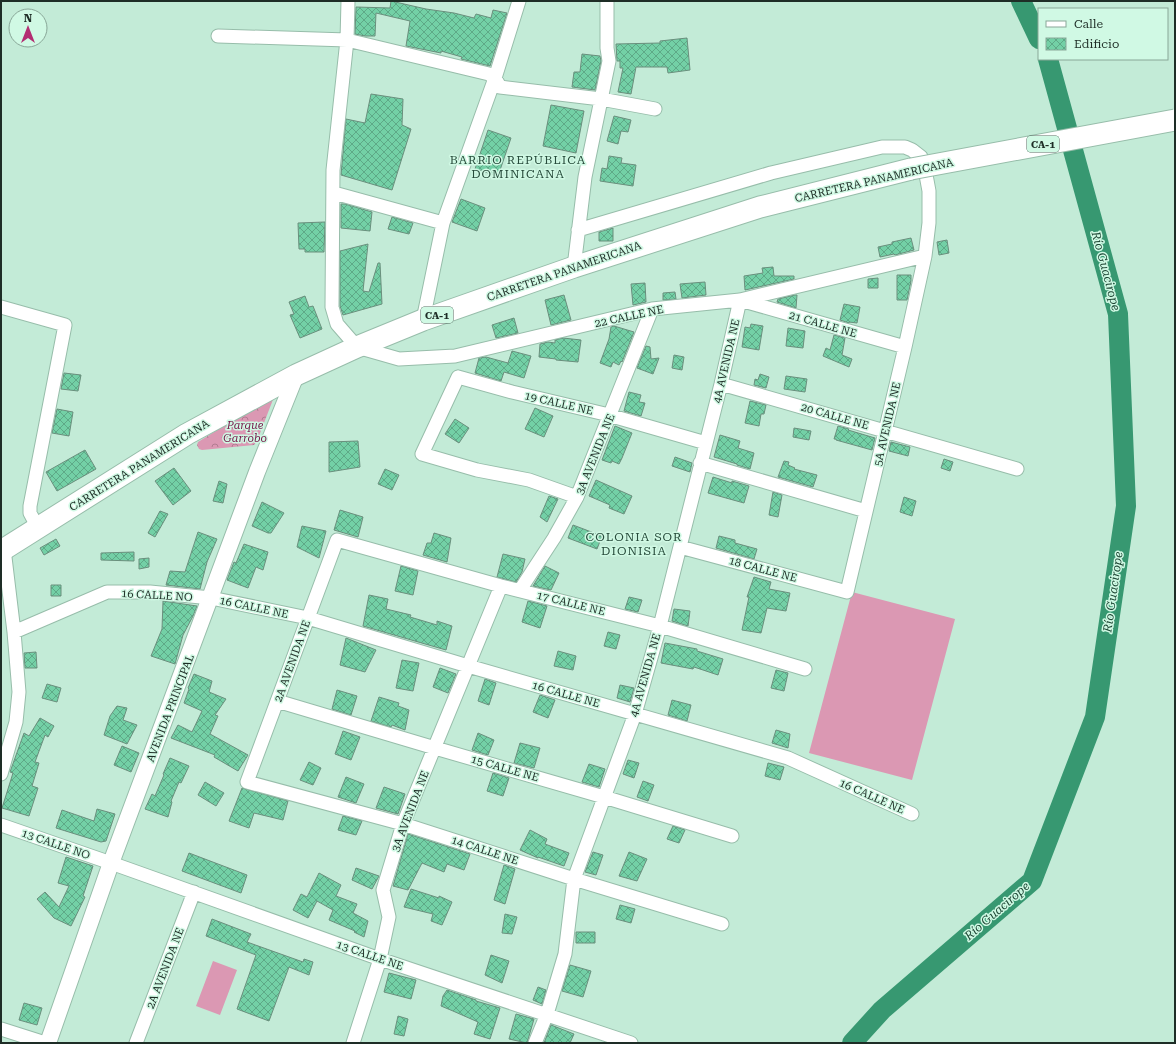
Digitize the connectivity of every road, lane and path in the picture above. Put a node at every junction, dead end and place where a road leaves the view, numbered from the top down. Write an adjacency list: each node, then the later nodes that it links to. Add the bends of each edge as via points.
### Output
1 (348, 1): 5 (street)
2 (519, 1): 6 (street)
3 (607, 1): 7 (street, via 609,60)
4 (218, 36): 5 (street)
5 (347, 40): 6 (street, via 489,74); 10 (street)
6 (495, 78): 7 (street, via 500,87); 11 (street)
7 (601, 99): 8 (street); 12 (street, via 585,176)
8 (655, 109)
9 (1175, 120): 14 (highway, CARRETERA PANAMERICANA / CA-1, bridge, via 912,169 760,207)
10 (334, 193): 11 (street); 19 (street, via 332,307 337,324)
11 (443, 223): 18 (street)
12 (578, 230): 13 (street, 5A AVENIDA NE, via 771,173 882,148 905,147 917,153 924,164 929,195); 14 (street)
13 (925, 256): 15 (street, 22 CALLE NE); 20 (street, 5A AVENIDA NE)
14 (574, 267): 18 (highway, CARRETERA PANAMERICANA / CA-1)
15 (740, 300): 17 (street, 22 CALLE NE); 20 (street, 21 CALLE NE); 24 (street, 4A AVENIDA NE)
16 (1, 307): 32 (street, via 65,325 30,506 30,513)
17 (652, 309): 21 (street, 22 CALLE NE); 25 (street, 3A AVENIDA NE)
18 (423, 320): 19 (highway, CARRETERA PANAMERICANA / CA-1)
19 (357, 346): 21 (street, 22 CALLE NE, via 400,359); 22 (highway, CARRETERA PANAMERICANA / CA-1)
20 (905, 348): 26 (street, 5A AVENIDA NE)
21 (455, 356): 23 (street)
22 (296, 375): 32 (highway, CARRETERA PANAMERICANA / CA-1, via 187,434); 39 (street, AVENIDA PRINCIPAL)
23 (458, 377): 25 (street, 19 CALLE NE); 30 (street, via 422,454 476,470 529,480)
24 (721, 384): 26 (street, 20 CALLE NE); 27 (street, 4A AVENIDA NE)
25 (611, 416): 27 (street, 19 CALLE NE); 30 (street, 3A AVENIDA NE)
26 (886, 430): 29 (street, 20 CALLE NE); 31 (street, 5A AVENIDA NE)
27 (706, 443): 28 (street, 4A AVENIDA NE)
28 (700, 463): 31 (street); 34 (street, 4A AVENIDA NE)
29 (1017, 469)
30 (577, 497): 37 (street, 3A AVENIDA NE)
31 (866, 511): 38 (street, 5A AVENIDA NE)
32 (38, 528): 35 (highway, CARRETERA PANAMERICANA / CA-1)
33 (337, 540): 36 (street, 17 CALLE NE); 40 (street, 2A AVENIDA NE)
34 (680, 546): 38 (street, 18 CALLE NE); 41 (street, 4A AVENIDA NE)
35 (2, 550): 42 (street)
36 (502, 586): 37 (street, 17 CALLE NE); 43 (street, 3A AVENIDA NE)
37 (520, 590): 41 (street, 17 CALLE NE)
38 (847, 592)
39 (211, 598): 40 (street, 16 CALLE NE); 42 (street, 16 CALLE NO, via 150,592 107,592); 55 (street, AVENIDA PRINCIPAL)
40 (308, 618): 43 (street, 16 CALLE NE); 45 (street, 2A AVENIDA NE)
41 (660, 626): 44 (street, 17 CALLE NE); 46 (street, 4A AVENIDA NE)
42 (14, 632): 48 (street, via 19,692 16,722)
43 (468, 666): 46 (street, 16 CALLE NE); 47 (street, 3A AVENIDA NE)
44 (805, 669)
45 (277, 701): 47 (street, 15 CALLE NE); 49 (street, 2A AVENIDA NE)
46 (635, 714): 50 (street, 4A AVENIDA NE); 51 (street, 16 CALLE NE, via 788,758)
47 (435, 748): 50 (street, 15 CALLE NE); 52 (street, 3A AVENIDA NE)
48 (1, 774)
49 (247, 782): 52 (street, 14 CALLE NE)
50 (604, 797): 54 (street, 15 CALLE NE); 56 (street, 4A AVENIDA NE)
51 (912, 814)
52 (403, 824): 56 (street, 14 CALLE NE); 59 (street, 3A AVENIDA NE, via 383,890 389,917)
53 (1, 825): 55 (street, 13 CALLE NO)
54 (732, 836)
55 (111, 862): 57 (street, 13 CALLE NE); 62 (street, AVENIDA PRINCIPAL)
56 (574, 879): 58 (street, 14 CALLE NE); 60 (street, 4A AVENIDA NE, via 565,954)
57 (194, 892): 59 (street, 13 CALLE NE); 63 (street, 2A AVENIDA NE)
58 (722, 924)
59 (380, 959): 60 (street, 13 CALLE NE); 64 (street, 3A AVENIDA NE)
60 (547, 1014): 65 (street, 4A AVENIDA NE); 66 (street, 13 CALLE NE)
61 (1, 1029): 62 (street)
62 (47, 1043)
63 (136, 1043)
64 (353, 1043)
65 (535, 1043)
66 (631, 1043)

